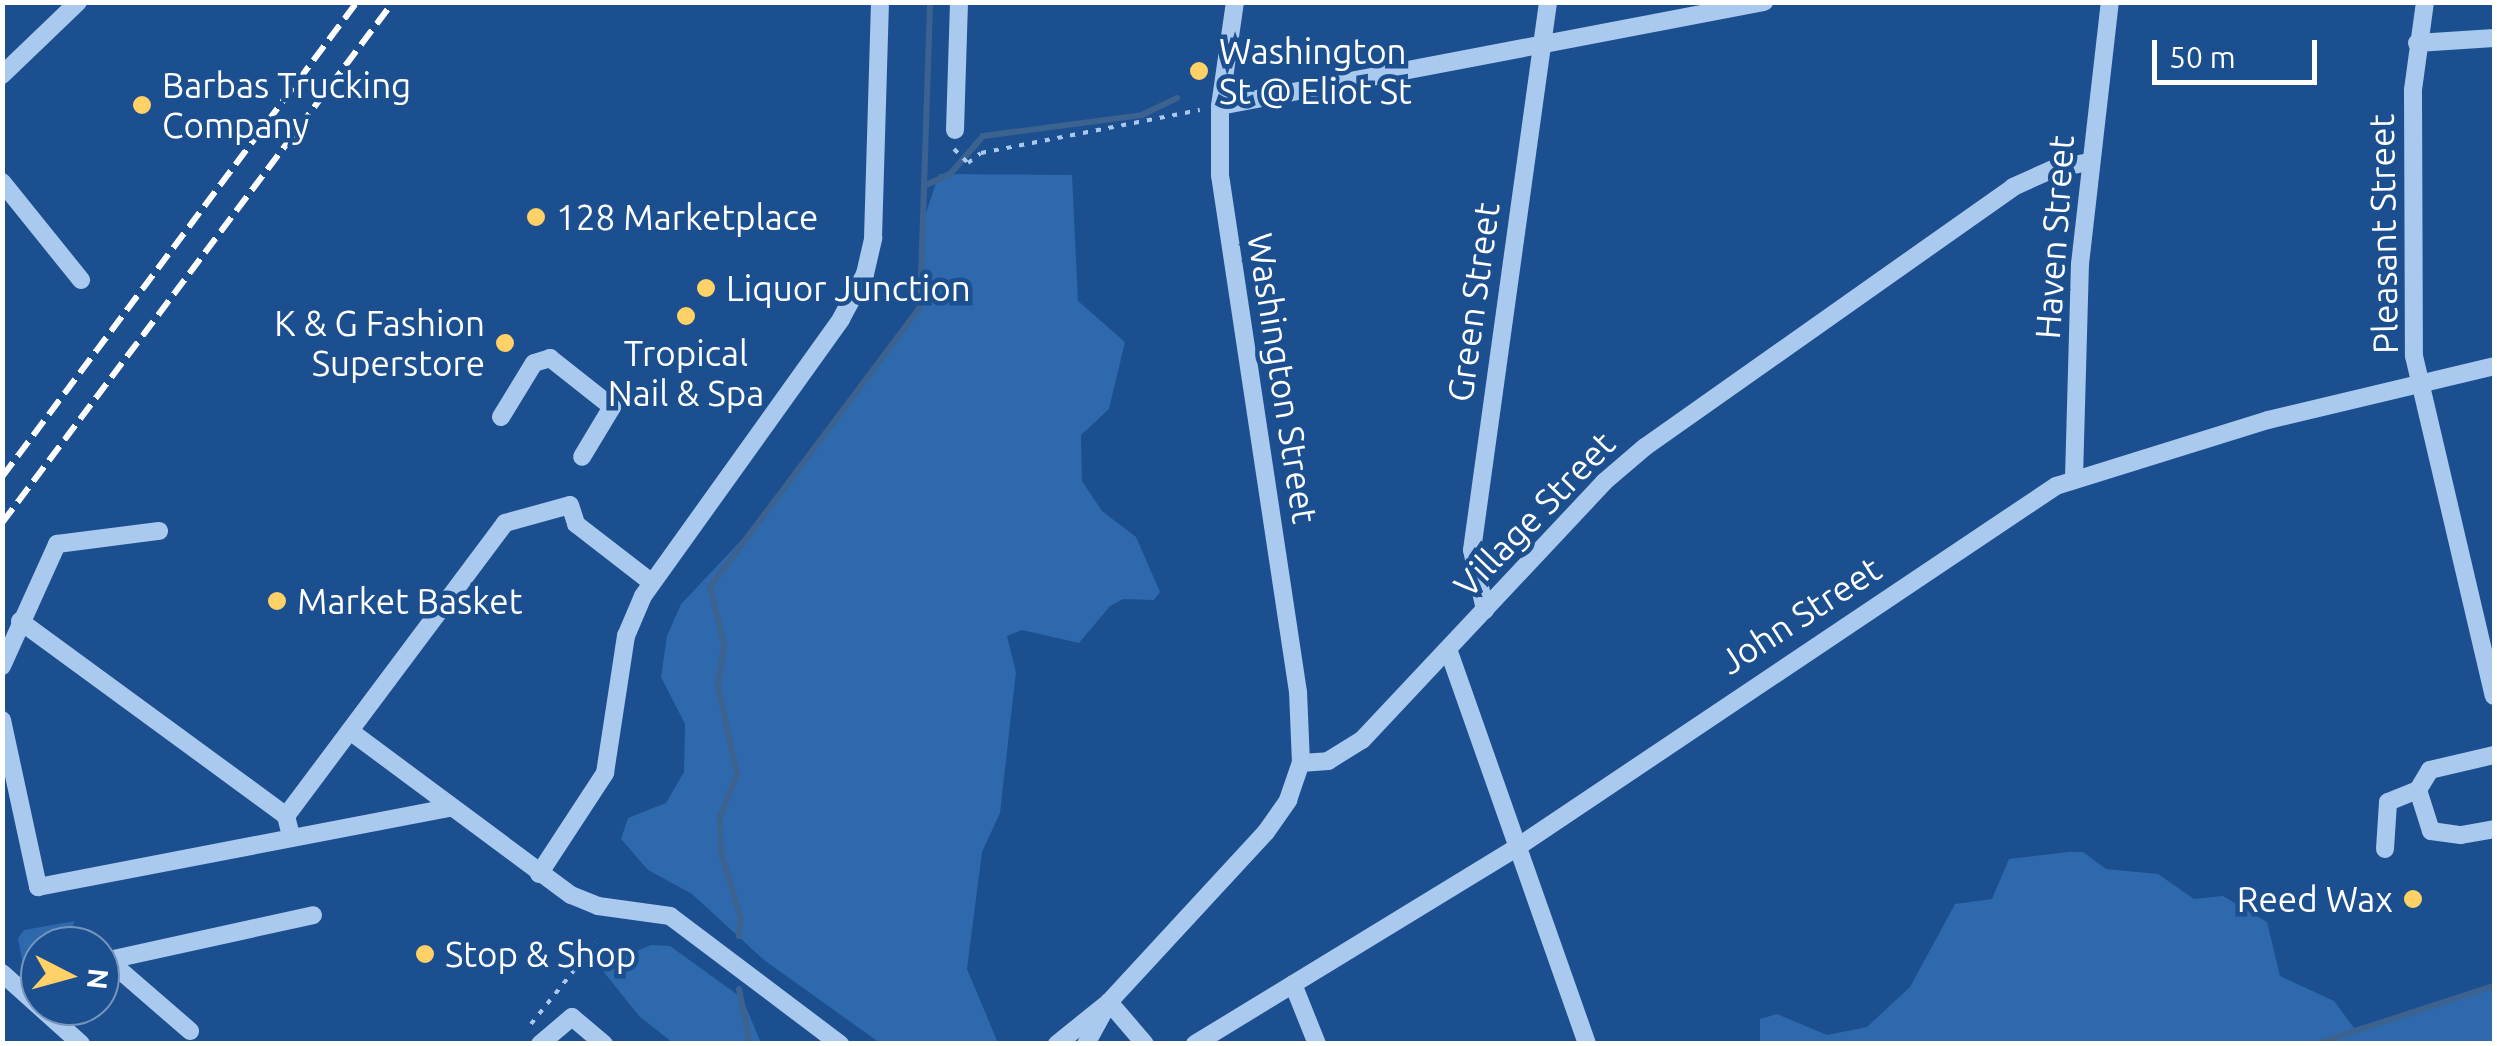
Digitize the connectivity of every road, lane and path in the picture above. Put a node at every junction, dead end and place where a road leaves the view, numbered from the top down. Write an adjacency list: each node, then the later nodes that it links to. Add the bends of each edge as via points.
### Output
1 (78, 2): 12 (street)
2 (880, 2): 25 (street, via 874,238 860,286)
3 (959, 2): 14 (street)
4 (1236, 2): 13 (street, Washington Street)
5 (1548, 2): 10 (street, Green Street)
6 (1764, 2): 10 (street)
7 (2110, 2): 16 (street, Haven Street)
8 (2425, 2): 11 (street, Pleasant Street)
9 (2494, 38): 11 (street)
10 (1540, 40): 13 (street); 26 (street, Green Street, via 1472,550)
11 (2417, 42): 20 (street, Pleasant Street, via 2412,181)
12 (2, 75)
13 (1220, 106): 15 (path, via 981,153 968,163); 34 (street, Washington Street, via 1223,202 1298,692)
14 (956, 130)
15 (957, 156)
16 (2090, 162): 23 (street, Haven Street); 26 (street, Village Street, via 2014,187 1644,447)
17 (2, 182): 18 (street)
18 (80, 280)
19 (2494, 366): 20 (street, John Street)
20 (2420, 383): 23 (street, John Street); 30 (street, Pleasant Street)
21 (501, 417): 22 (street, via 534,363 550,358 612,407)
22 (582, 457)
23 (2074, 478): 40 (street, John Street, via 1780,666)
24 (159, 531): 27 (street, via 57,544)
25 (651, 582): 32 (street, via 576,524 570,506 514,518); 42 (street, via 626,636 606,773)
26 (1484, 610): 28 (street, Village Street)
27 (20, 621): 29 (street); 37 (street)
28 (1448, 650): 34 (street, Village Street, via 1350,749 1328,762); 40 (street)
29 (2, 666)
30 (2494, 696)
31 (2, 720): 39 (street, via 38,887)
32 (350, 730): 36 (street); 37 (street)
33 (2494, 755): 35 (street, via 2430,770)
34 (1301, 763): 48 (street, via 1288,800 1266,832)
35 (2418, 790): 38 (street, via 2434,832); 41 (street, via 2388,802)
36 (450, 808): 39 (street); 42 (street)
37 (286, 816): 39 (street)
38 (2494, 829)
39 (291, 836)
40 (1518, 846): 47 (street, John Street); 59 (street)
41 (2384, 849)
42 (539, 874): 53 (street, via 598,906 658,912)
43 (313, 916): 45 (street)
44 (596, 943): 49 (path)
45 (120, 957)
46 (120, 974): 50 (street)
47 (1293, 984): 57 (street, John Street); 58 (street)
48 (1109, 1002): 54 (street); 55 (street); 56 (street)
49 (531, 1024)
50 (190, 1030)
51 (540, 1044): 52 (street, via 570,1018)
52 (604, 1044)
53 (840, 1044)
54 (1057, 1044)
55 (1086, 1044)
56 (1144, 1044)
57 (1195, 1044)
58 (1317, 1044)
59 (1587, 1044)

